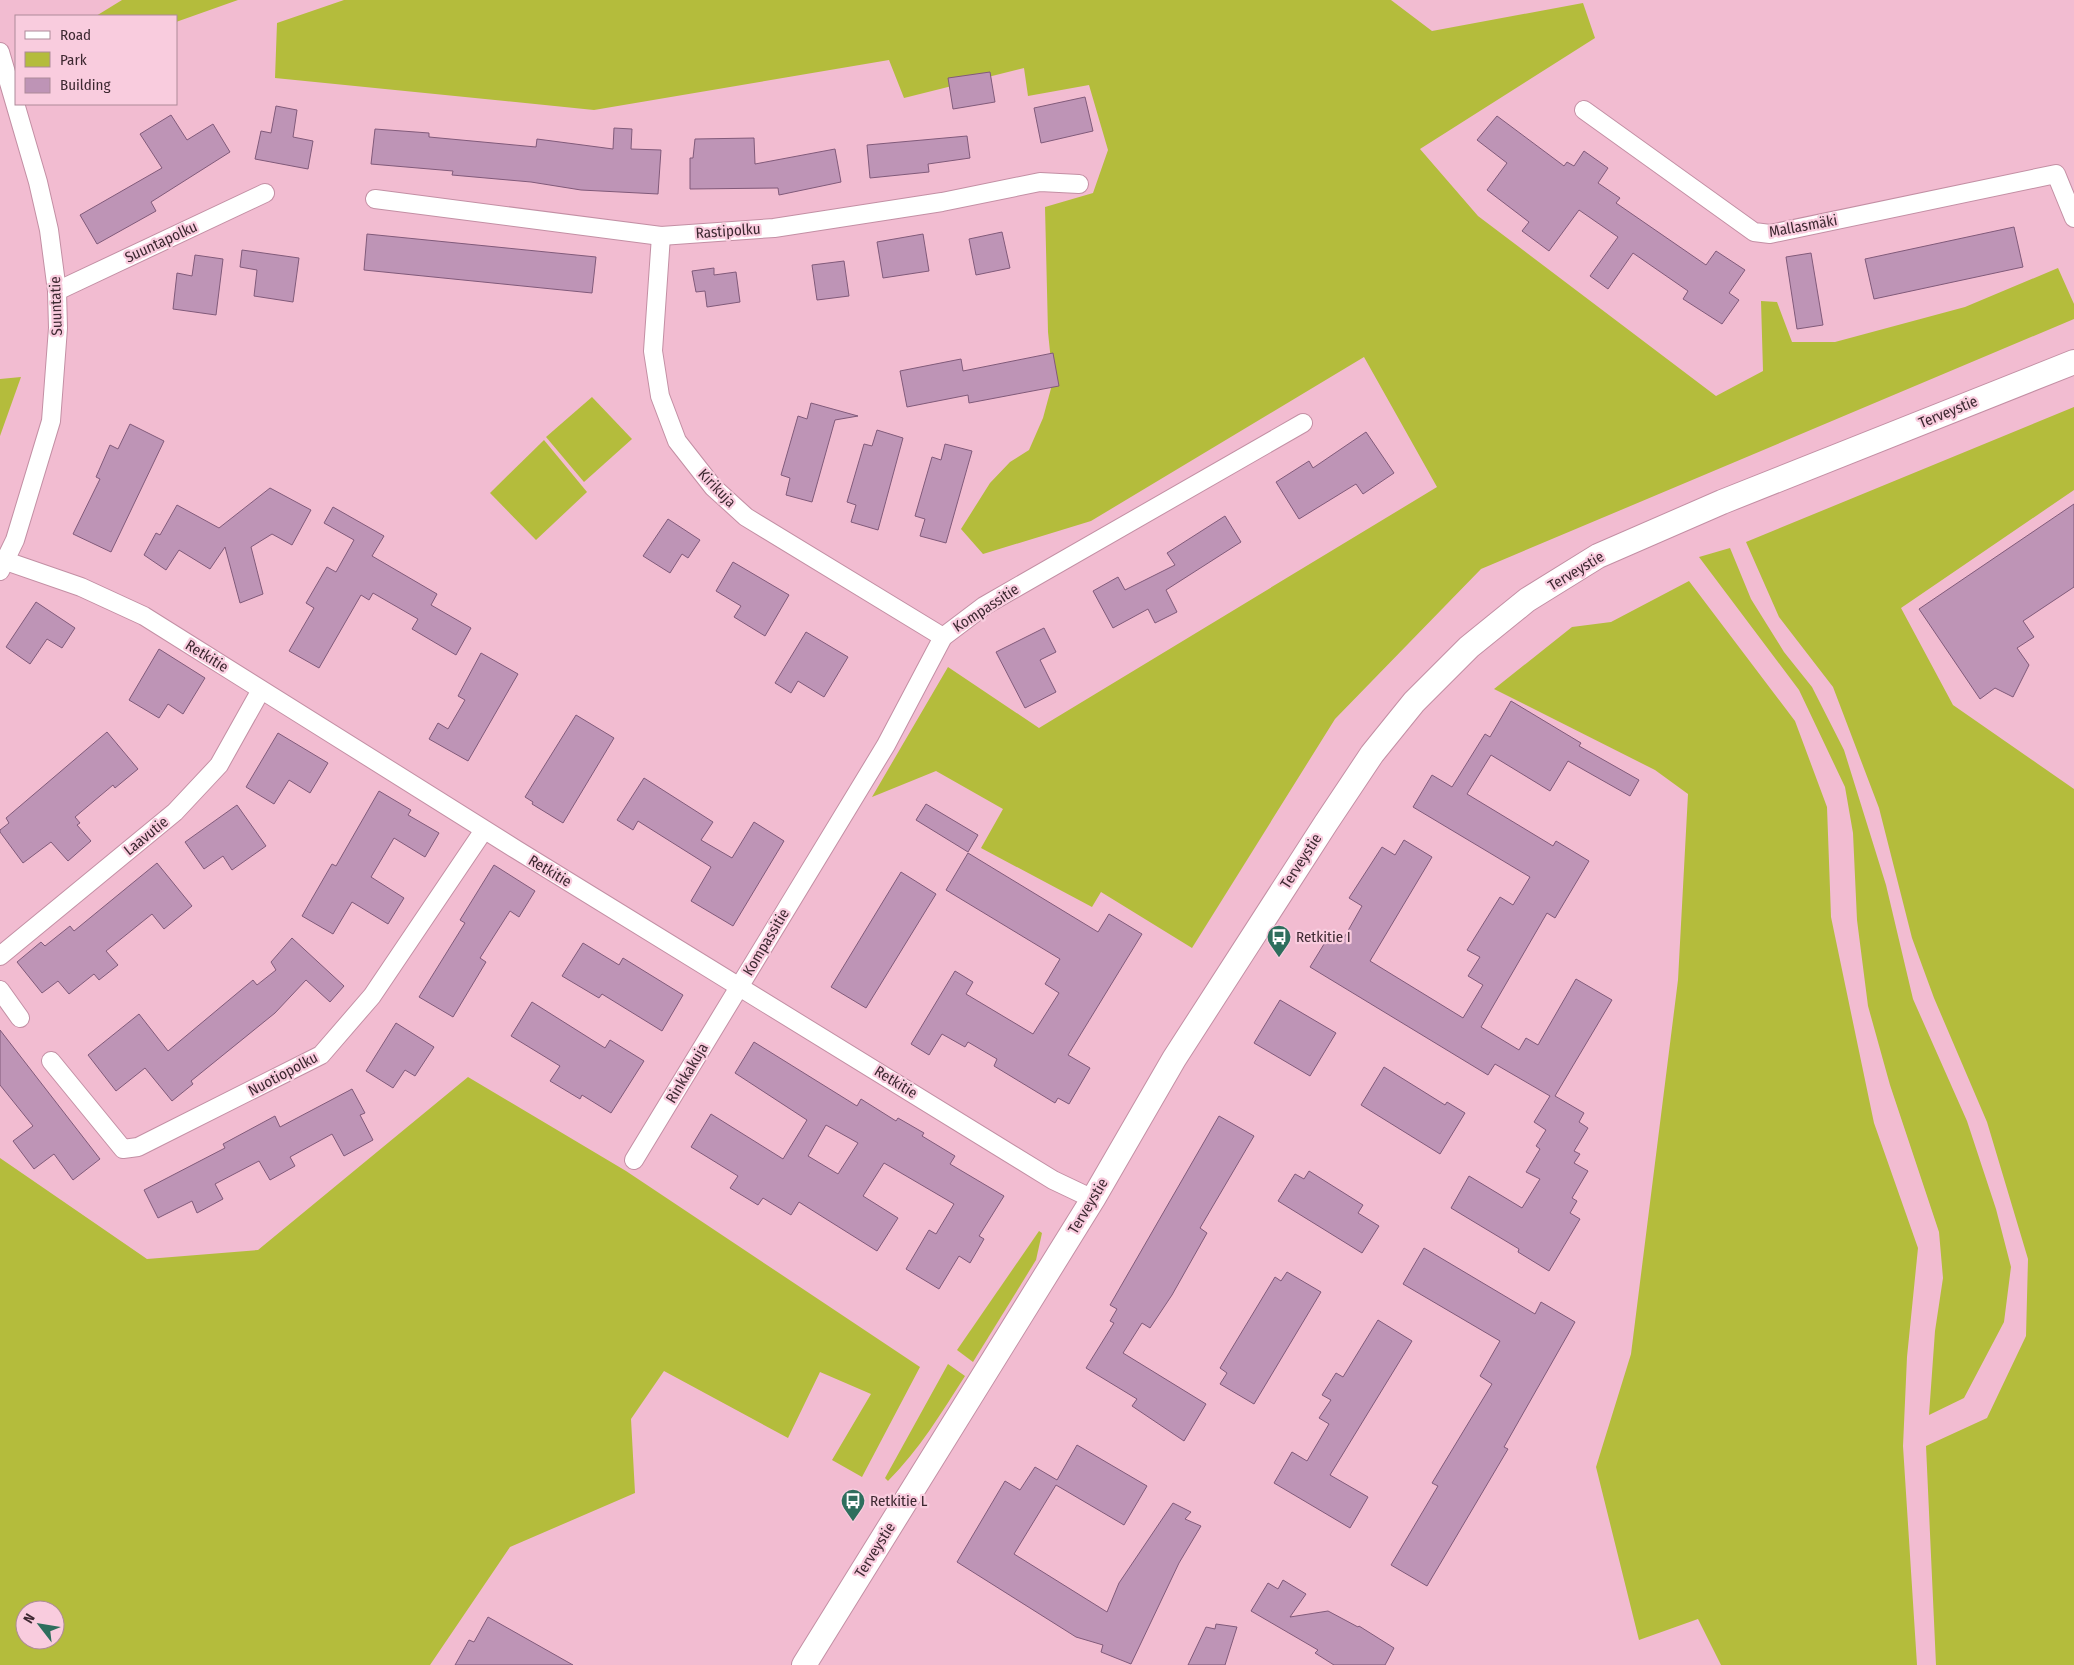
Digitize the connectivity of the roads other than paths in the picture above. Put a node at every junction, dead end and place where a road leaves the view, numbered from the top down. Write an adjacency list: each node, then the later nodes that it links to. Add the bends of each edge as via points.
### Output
1 (0, 52): 2 (street, Suuntatie)
2 (15, 103)
3 (15, 105): 10 (street, Suuntatie, via 49,230)
4 (1584, 110): 8 (street, Mallasmäki, via 1754,232 1770,234 2056,174)
5 (1079, 184): 9 (street, Rastipolku, via 1040,182 942,202 774,228)
6 (265, 193): 10 (street, Suuntapolku)
7 (375, 199): 9 (street, Rastipolku)
8 (2074, 218)
9 (661, 236): 14 (street, Kirikuja, via 653,350 660,396 677,441 713,487 746,517)
10 (57, 291): 13 (street, Suuntatie, via 58,328 51,421 15,540)
11 (2074, 362): 23 (main road, Terveystie, via 1722,502 1598,556 1528,600 1469,647 1414,702 1372,754 1174,1059)
12 (1303, 422): 14 (street, Kompassitie, via 984,606)
13 (2, 564): 15 (street, Retkitie, via 81,587 144,616)
14 (943, 636): 18 (street, Kompassitie, via 886,745)
15 (261, 690): 16 (street, Retkitie); 17 (street, Laavutie, via 219,765 176,812)
16 (484, 830): 18 (street, Retkitie); 21 (street, Nuotiopolku, via 372,996 321,1055 138,1148 123,1149)
17 (0, 956)
18 (739, 986): 22 (street, Rinkkakuja); 23 (street, Retkitie, via 1053,1180)
19 (0, 990): 20 (street)
20 (20, 1018)
21 (51, 1061)
22 (634, 1160)
23 (1093, 1199): 24 (main road, Terveystie)
24 (804, 1665)

